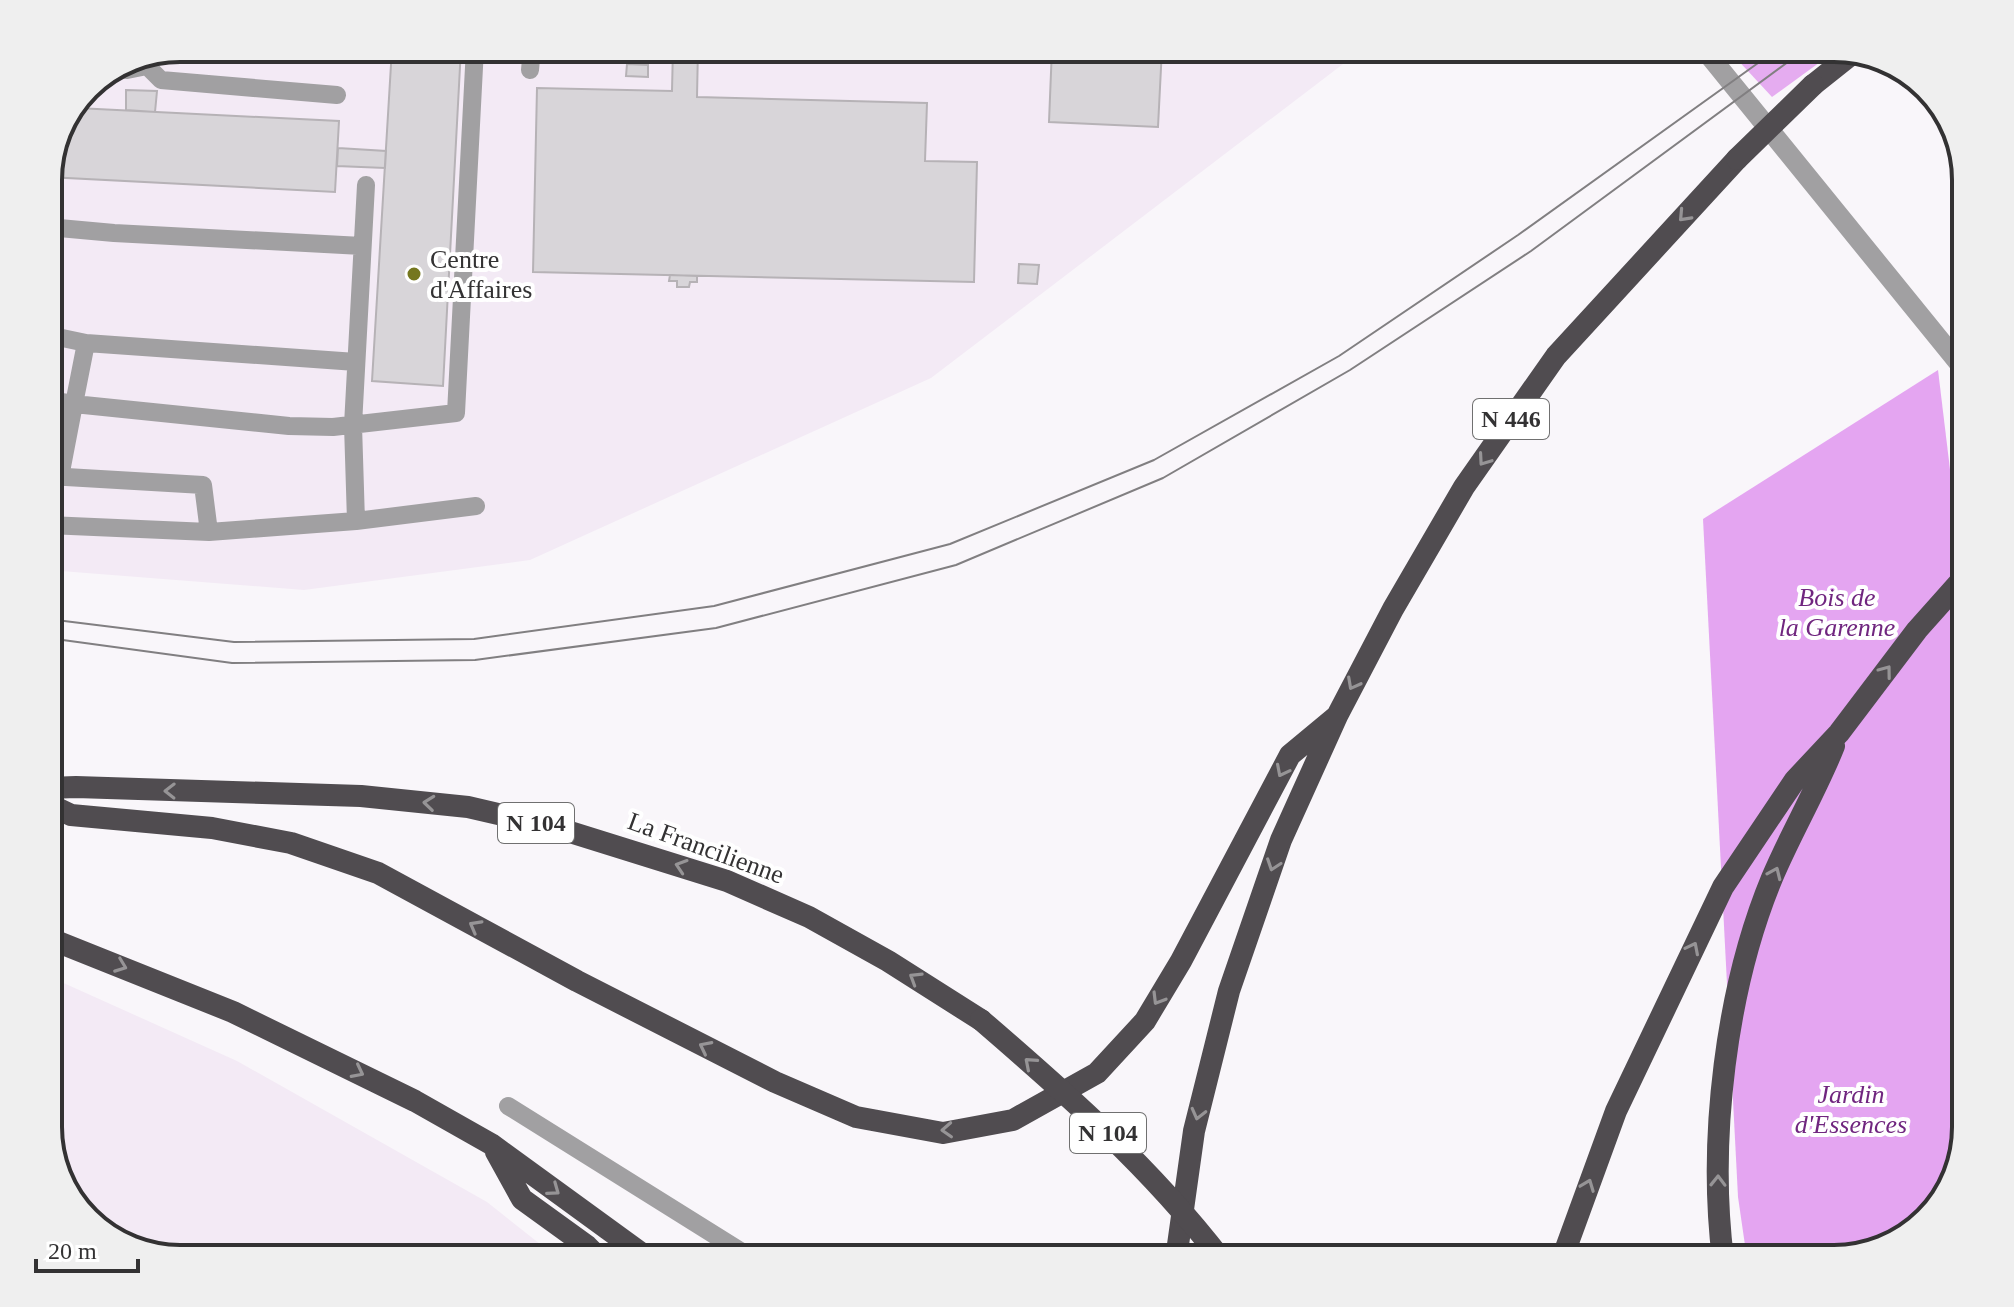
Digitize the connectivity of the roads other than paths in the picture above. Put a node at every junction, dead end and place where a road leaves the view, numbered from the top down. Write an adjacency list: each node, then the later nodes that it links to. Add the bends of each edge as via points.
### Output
1 (474, 62): 17 (lane, via 456,413)
2 (531, 62): 6 (lane)
3 (1714, 62): 13 (street)
4 (1841, 62): 25 (highway, N 446, one-way to 25, bridge, via 1737,159 1556,356 1464,487)
5 (150, 66): 7 (lane, via 161,80)
6 (530, 70)
7 (337, 95)
8 (366, 185): 10 (lane)
9 (62, 228): 10 (lane)
10 (362, 246): 14 (lane)
11 (62, 338): 12 (lane)
12 (86, 343): 14 (lane); 16 (lane)
13 (1952, 355)
14 (356, 362): 17 (lane)
15 (62, 402): 16 (lane)
16 (74, 404): 17 (lane, via 289,426); 18 (lane)
17 (353, 425): 21 (lane)
18 (62, 448)
19 (62, 477): 23 (lane, via 203,485)
20 (476, 506): 21 (lane)
21 (356, 521): 23 (lane)
22 (62, 526): 23 (lane)
23 (209, 532)
24 (1952, 591): 26 (highway, one-way to 24)
25 (1337, 716): 28 (highway, one-way to 28, via 1290,755 1145,1021 1097,1073 1013,1120 943,1133 856,1117 775,1082 378,873 291,843); 35 (highway, N 446, one-way to 35, via 1281,840 1229,991 1194,1131)
26 (1839, 733): 37 (highway, one-way to 26, via 1616,1111 1723,887 1795,780); 38 (highway, one-way to 26, via 1719,1134 1745,957 1772,877)
27 (62, 788): 36 (highway, La Francilienne / N 104, one-way to 27, bridge, via 1086,1110 981,1020 809,917 727,881 554,827 468,807 361,796)
28 (62, 811)
29 (62, 944): 31 (highway, one-way to 31, via 233,1012)
30 (508, 1106): 34 (lane)
31 (491, 1144): 32 (highway, via 522,1199); 33 (highway, one-way to 33)
32 (586, 1245)
33 (630, 1245)
34 (731, 1245)
35 (1178, 1245)
36 (1210, 1245)
37 (1567, 1245)
38 (1721, 1245)

